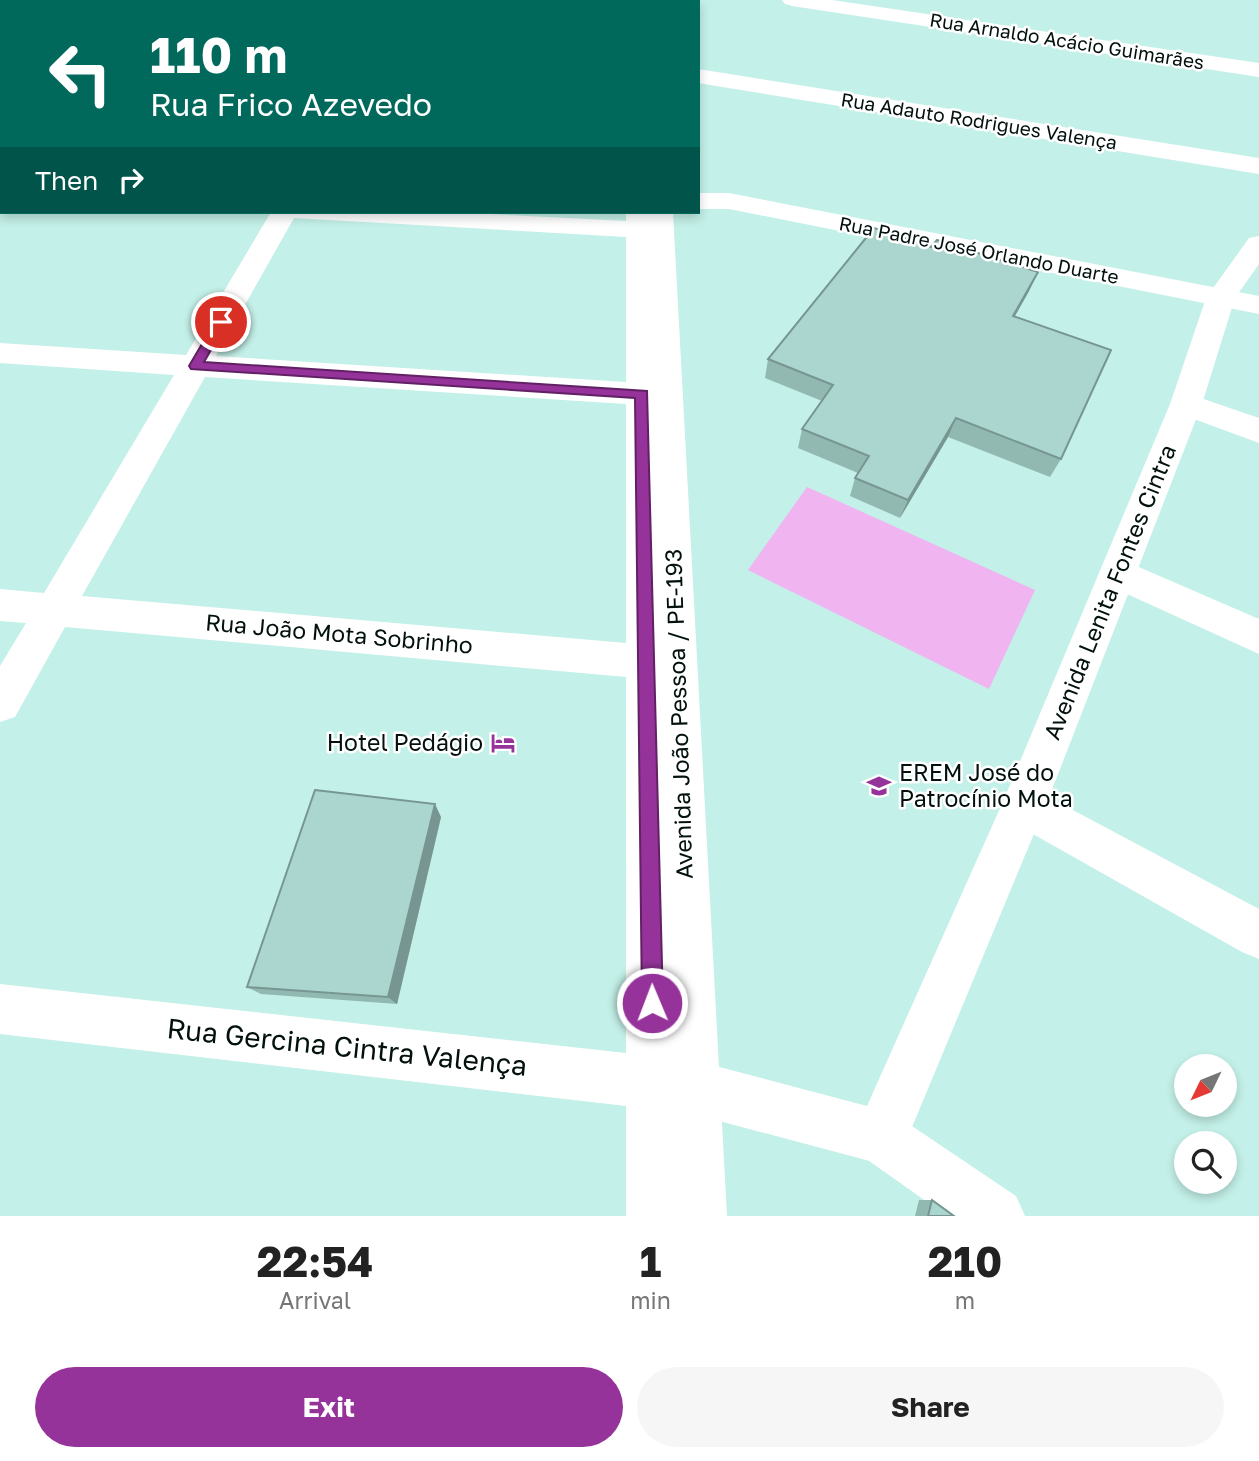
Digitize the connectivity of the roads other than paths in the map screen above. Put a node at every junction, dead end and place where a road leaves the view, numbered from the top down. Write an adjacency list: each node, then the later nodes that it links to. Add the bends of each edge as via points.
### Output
1 (792, 0): 2 (street, Rua Arnaldo Acácio Guimarães)
2 (1259, 70)
3 (700, 76): 4 (street, Rua Adauto Rodrigues Valença)
4 (1259, 166)
5 (700, 201): 10 (street, Rua Padre José Orlando Duarte, via 729,201)
6 (283, 214): 12 (street)
7 (380, 214): 8 (street)
8 (650, 221): 13 (street)
9 (1259, 244): 10 (street, Avenida Lenita Fontes Cintra)
10 (1240, 302): 14 (street, Avenida Lenita Fontes Cintra)
11 (0, 353): 12 (street)
12 (195, 366): 13 (street); 18 (street)
13 (654, 395): 20 (street)
14 (1186, 404): 15 (street); 16 (street, Avenida Lenita Fontes Cintra)
15 (1259, 431)
16 (1118, 573): 19 (street); 22 (street, Avenida Lenita Fontes Cintra)
17 (0, 605): 18 (street, Rua João Mota Sobrinho)
18 (55, 609): 20 (street, Rua João Mota Sobrinho); 21 (street)
19 (1259, 637)
20 (662, 663): 25 (street)
21 (0, 704)
22 (1024, 805): 23 (street); 26 (street, Avenida Lenita Fontes Cintra)
23 (1259, 935)
24 (0, 1009): 25 (street, Rua Gercina Cintra Valença)
25 (673, 1084): 26 (street, Rua Gercina Cintra Valença); 27 (street); 28 (street)
26 (881, 1137): 29 (street, Rua Gercina Cintra Valença)
27 (655, 1216)
28 (698, 1216)
29 (996, 1216)

